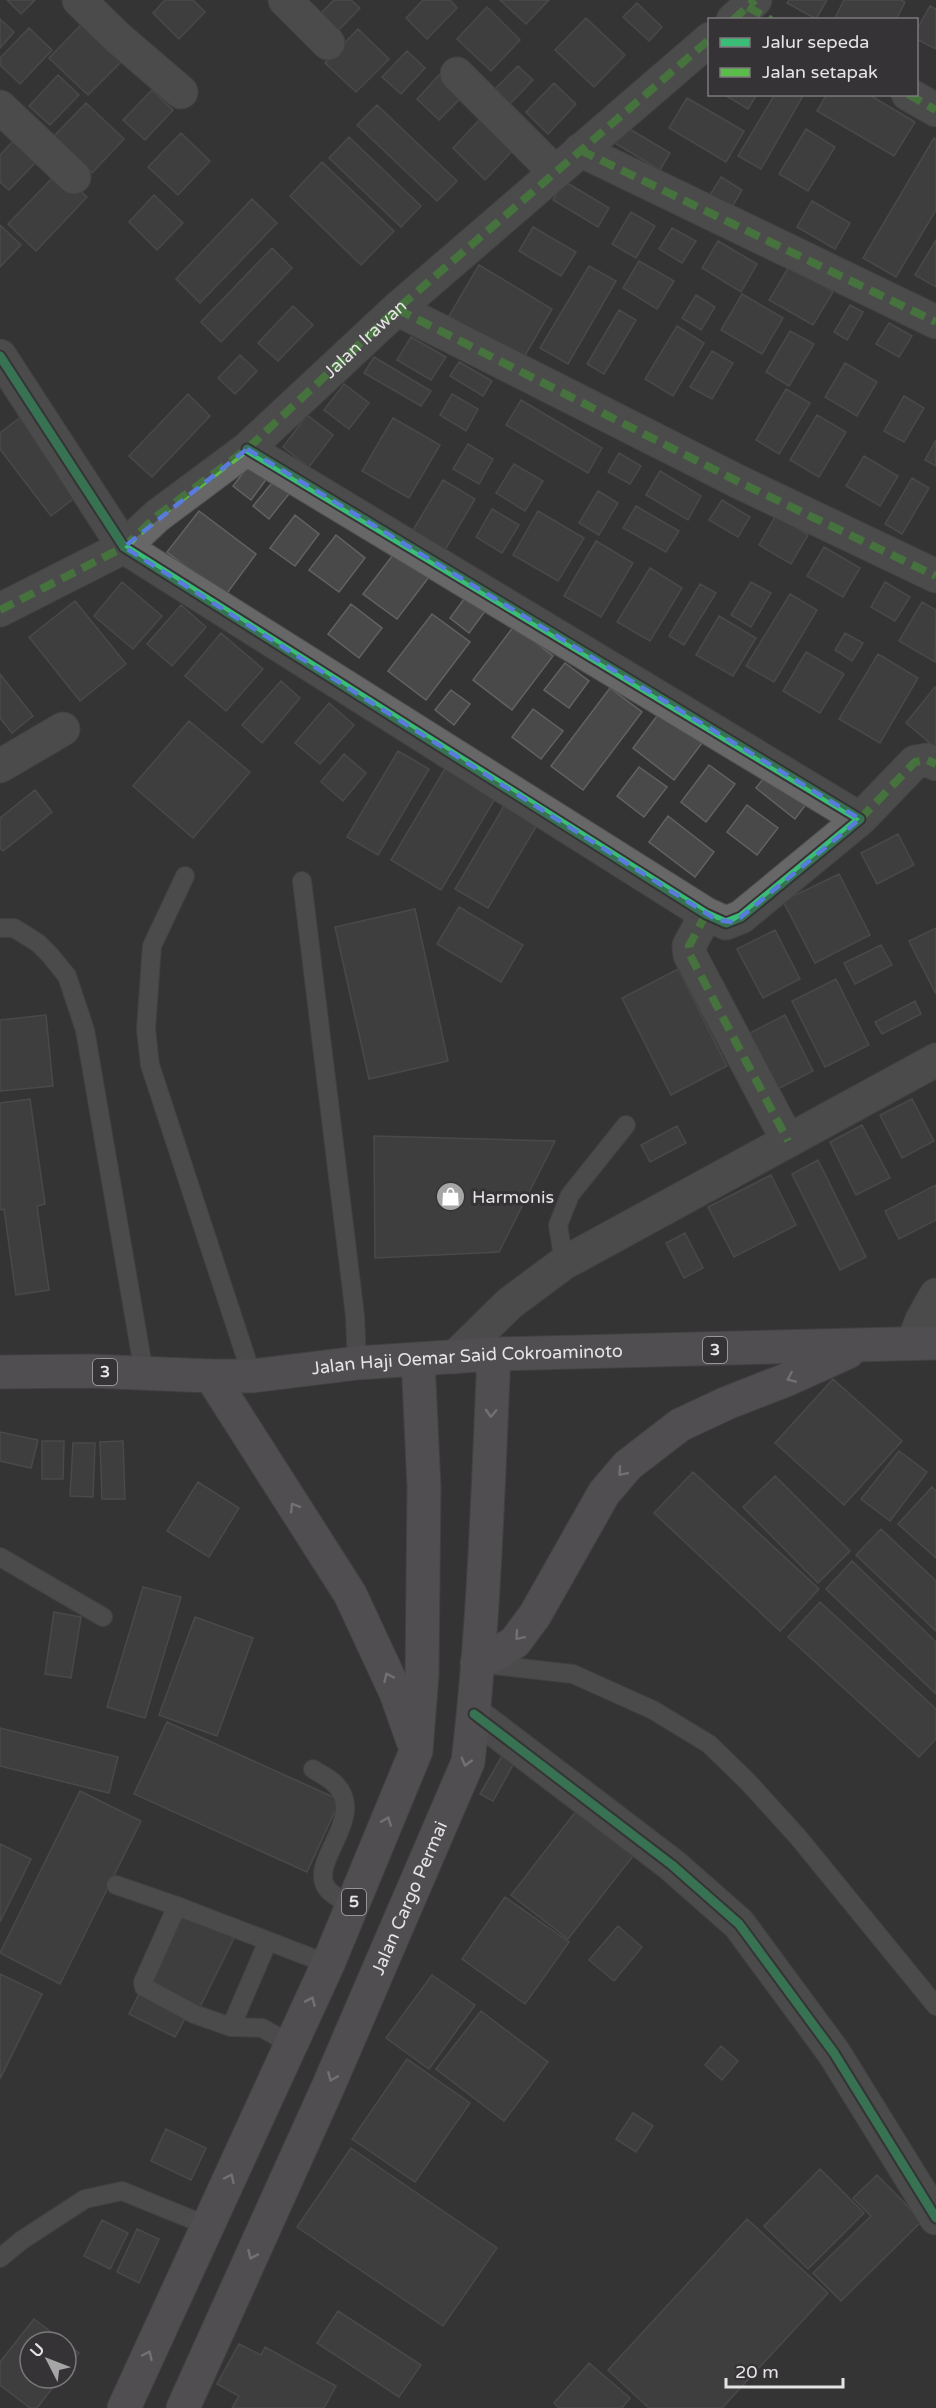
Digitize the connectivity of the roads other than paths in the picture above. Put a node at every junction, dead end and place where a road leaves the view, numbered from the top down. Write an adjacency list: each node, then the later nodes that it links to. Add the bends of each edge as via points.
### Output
1 (79, 0): 6 (street)
2 (285, 0): 4 (street)
3 (708, 41): 10 (street, Jalan Irawan)
4 (328, 43)
5 (457, 74): 11 (street)
6 (181, 92)
7 (912, 96): 9 (street)
8 (0, 107): 12 (street)
9 (936, 110)
10 (580, 150): 11 (street, Jalan Irawan); 14 (street)
11 (554, 171): 13 (street, Jalan Irawan)
12 (74, 177)
13 (397, 309): 16 (street, Jalan Irawan); 18 (street)
14 (936, 322)
15 (0, 356): 17 (street)
16 (247, 449): 17 (street, Jalan Irawan, via 158,516); 23 (street)
17 (124, 547): 19 (street, Jalan Irawan); 26 (street)
18 (936, 576)
19 (0, 610)
20 (63, 729): 22 (street)
21 (936, 764): 23 (street, via 927,760 915,762)
22 (0, 766)
23 (860, 819): 26 (street, via 741,917 726,923)
24 (185, 876): 42 (lane, via 152,946 146,1029 150,1065)
25 (302, 881): 38 (lane, via 355,1316)
26 (706, 915): 30 (street, via 689,946 690,956)
27 (0, 928): 40 (lane, via 14,928 38,943 67,976 76,997)
28 (936, 1060): 30 (street)
29 (626, 1125): 31 (lane, via 570,1195 558,1225)
30 (788, 1141): 31 (street)
31 (564, 1263): 36 (street, via 510,1303)
32 (936, 1295): 33 (street, via 922,1320)
33 (924, 1343): 34 (highway, Jalan Haji Oemar Said Cokroaminoto / 3)
34 (864, 1345): 35 (highway, Jalan Haji Oemar Said Cokroaminoto / 3); 45 (highway, one-way to 45, via 680,1425 628,1465 604,1493 515,1642)
35 (494, 1354): 36 (highway, Jalan Haji Oemar Said Cokroaminoto / 3); 45 (highway, Jalan Cargo Permai, one-way to 45)
36 (455, 1357): 37 (highway, Jalan Haji Oemar Said Cokroaminoto / 3)
37 (418, 1360): 38 (highway, Jalan Haji Oemar Said Cokroaminoto / 3); 47 (highway, 5, via 424,1487 423,1675)
38 (357, 1363): 42 (highway, Jalan Haji Oemar Said Cokroaminoto / 3)
39 (0, 1372): 40 (highway, Jalan Haji Oemar Said Cokroaminoto / 3)
40 (144, 1373): 41 (highway, Jalan Haji Oemar Said Cokroaminoto / 3)
41 (211, 1376): 42 (highway, Jalan Haji Oemar Said Cokroaminoto / 3); 47 (highway, one-way to 41, via 396,1693 350,1594)
42 (252, 1376)
43 (0, 1557): 44 (lane)
44 (103, 1617)
45 (477, 1663): 46 (highway, Jalan Cargo Permai); 54 (lane, via 573,1674 653,1710 709,1744 798,1837)
46 (474, 1714): 57 (street, via 672,1865 739,1924 834,2053); 61 (highway, Jalan Cargo Permai, one-way to 61, via 468,1762 328,2087)
47 (416, 1751): 51 (highway, 5, one-way to 47)
48 (313, 1769): 51 (lane, via 334,1783 343,1798 346,1814 323,1871 324,1884)
49 (116, 1885): 50 (lane)
50 (177, 1905): 52 (lane); 55 (lane, via 144,1987 194,2014)
51 (352, 1906): 53 (highway, 5)
52 (268, 1941): 53 (lane); 55 (lane)
53 (328, 1964): 56 (highway, 5, one-way to 53)
54 (936, 2006)
55 (231, 2027): 56 (lane, via 262,2028)
56 (291, 2044): 58 (highway, 5, one-way to 56)
57 (936, 2218)
58 (208, 2226): 59 (lane, via 122,2191 85,2199); 60 (highway, 5, one-way to 58)
59 (0, 2258)
60 (124, 2408)
61 (183, 2408)

